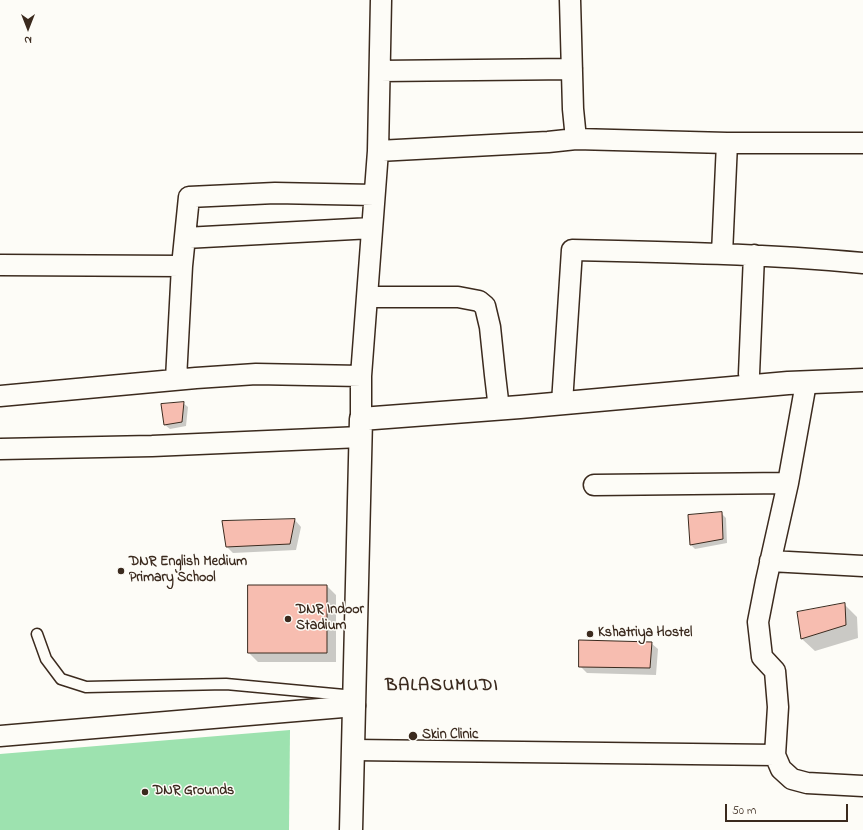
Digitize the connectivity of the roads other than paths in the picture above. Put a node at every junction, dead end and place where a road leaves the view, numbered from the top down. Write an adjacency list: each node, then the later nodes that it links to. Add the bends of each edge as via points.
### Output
1 (381, 0): 4 (street)
2 (570, 0): 3 (street)
3 (572, 69): 4 (street); 5 (street)
4 (380, 71): 8 (street)
5 (576, 139): 6 (street); 8 (street)
6 (727, 143): 7 (street); 12 (street)
7 (863, 143)
8 (378, 151): 9 (street)
9 (374, 195): 10 (street); 11 (street, via 275,193 189,197)
10 (372, 228): 11 (street); 17 (street)
11 (185, 238): 16 (street)
12 (722, 254): 13 (street); 24 (street, via 572,250)
13 (754, 255): 14 (street); 18 (street)
14 (863, 263)
15 (0, 265): 16 (street)
16 (182, 266): 20 (street)
17 (367, 297): 19 (street); 25 (street, via 458,297 479,301 485,306 490,327)
18 (749, 374)
19 (361, 376): 20 (street, via 256,374); 26 (street)
20 (176, 379): 23 (street)
21 (863, 380): 22 (street)
22 (806, 383): 24 (street); 28 (street)
23 (0, 396)
24 (562, 403): 25 (street)
25 (499, 409): 26 (street)
26 (361, 428): 27 (street, via 152,446); 33 (street)
27 (0, 449)
28 (788, 483): 29 (street); 30 (street)
29 (594, 485)
30 (770, 561): 31 (street); 36 (street, via 758,622 762,657 775,671 778,707)
31 (863, 566)
32 (37, 634): 33 (lane, via 46,659 61,679 86,687 226,684)
33 (355, 701): 34 (street); 35 (street)
34 (0, 736)
35 (353, 750): 36 (street); 38 (street)
36 (775, 755): 37 (street, via 781,769 792,779 807,783)
37 (863, 786)
38 (351, 830)

